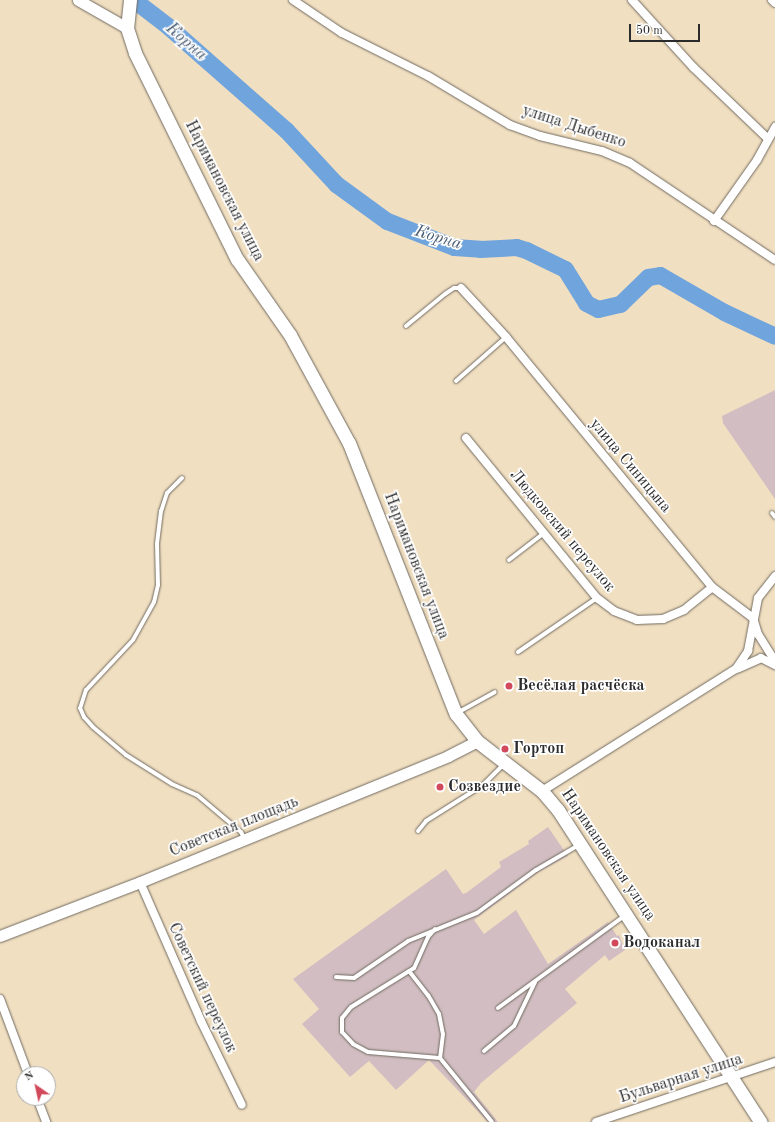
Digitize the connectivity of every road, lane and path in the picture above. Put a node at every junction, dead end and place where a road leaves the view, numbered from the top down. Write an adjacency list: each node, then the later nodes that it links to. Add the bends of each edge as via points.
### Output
1 (78, 0): 7 (street)
2 (293, 0): 11 (street, улица Дыбенко, via 342,33 428,76 510,125 540,136 602,150 630,163)
3 (632, 0): 10 (street, via 683,57)
4 (772, 0): 5 (street)
5 (775, 3)
6 (129, 4): 7 (street, via 121,16); 8 (main road)
7 (108, 17): 8 (street)
8 (127, 28): 30 (main road, Наримановская улица, via 135,54 237,259 290,335 349,443)
9 (775, 127): 10 (street)
10 (768, 139): 11 (street)
11 (714, 221): 12 (street, улица Дыбенко)
12 (775, 260)
13 (461, 288): 14 (lane, via 454,288 445,294); 15 (street, улица Синицына)
14 (406, 326)
15 (506, 337): 16 (lane); 22 (street, улица Синицына)
16 (456, 381)
17 (466, 438): 19 (street, Людковский переулок)
18 (182, 478): 35 (lane, via 167,493 161,512 157,544 158,585 154,602 133,640 86,690 80,708 93,727 126,755 172,784 197,795 241,832)
19 (544, 533): 20 (lane); 23 (street, Людковский переулок)
20 (509, 560)
21 (775, 576): 24 (street, via 758,598)
22 (712, 587): 23 (street, Людковский переулок, via 684,610 663,619 649,621 625,616); 24 (street, улица Синицына)
23 (597, 598): 25 (lane)
24 (753, 618): 26 (street, via 758,634); 28 (street, via 748,651)
25 (518, 652)
26 (775, 661)
27 (775, 664): 28 (street, via 761,658)
28 (736, 669): 33 (street)
29 (495, 692): 30 (lane)
30 (456, 714): 31 (main road, Наримановская улица)
31 (477, 741): 32 (main road, Наримановская улица); 35 (street, Советская площадь, via 448,756)
32 (505, 763): 33 (main road, Наримановская улица); 34 (lane, via 483,785 426,821)
33 (542, 791): 36 (main road, Наримановская улица)
34 (418, 831)
35 (244, 840): 37 (street, Советская площадь)
36 (581, 844): 38 (main road, Наримановская улица); 39 (lane, via 536,870 477,913)
37 (140, 882): 40 (street, Советская площадь); 51 (street, Советский переулок, via 201,1021)
38 (628, 914): 43 (lane); 50 (main road, Наримановская улица)
39 (435, 929): 41 (lane, via 428,937 416,965); 42 (lane, via 408,941 354,978)
40 (0, 936)
41 (409, 971): 47 (lane, via 433,1001 439,1014 443,1034); 47 (lane, via 351,1007 342,1018 342,1032 353,1044 373,1053)
42 (336, 977)
43 (536, 982): 45 (lane); 46 (lane, via 514,1026)
44 (0, 998): 49 (street)
45 (498, 1008)
46 (484, 1051)
47 (440, 1058): 54 (lane)
48 (775, 1062): 50 (street, Бульварная улица)
49 (25, 1066)
50 (733, 1077): 55 (street, Бульварная улица); 56 (main road, Наримановская улица)
51 (242, 1104)
52 (41, 1106): 53 (street)
53 (46, 1122)
54 (492, 1122)
55 (596, 1122)
56 (761, 1122)

